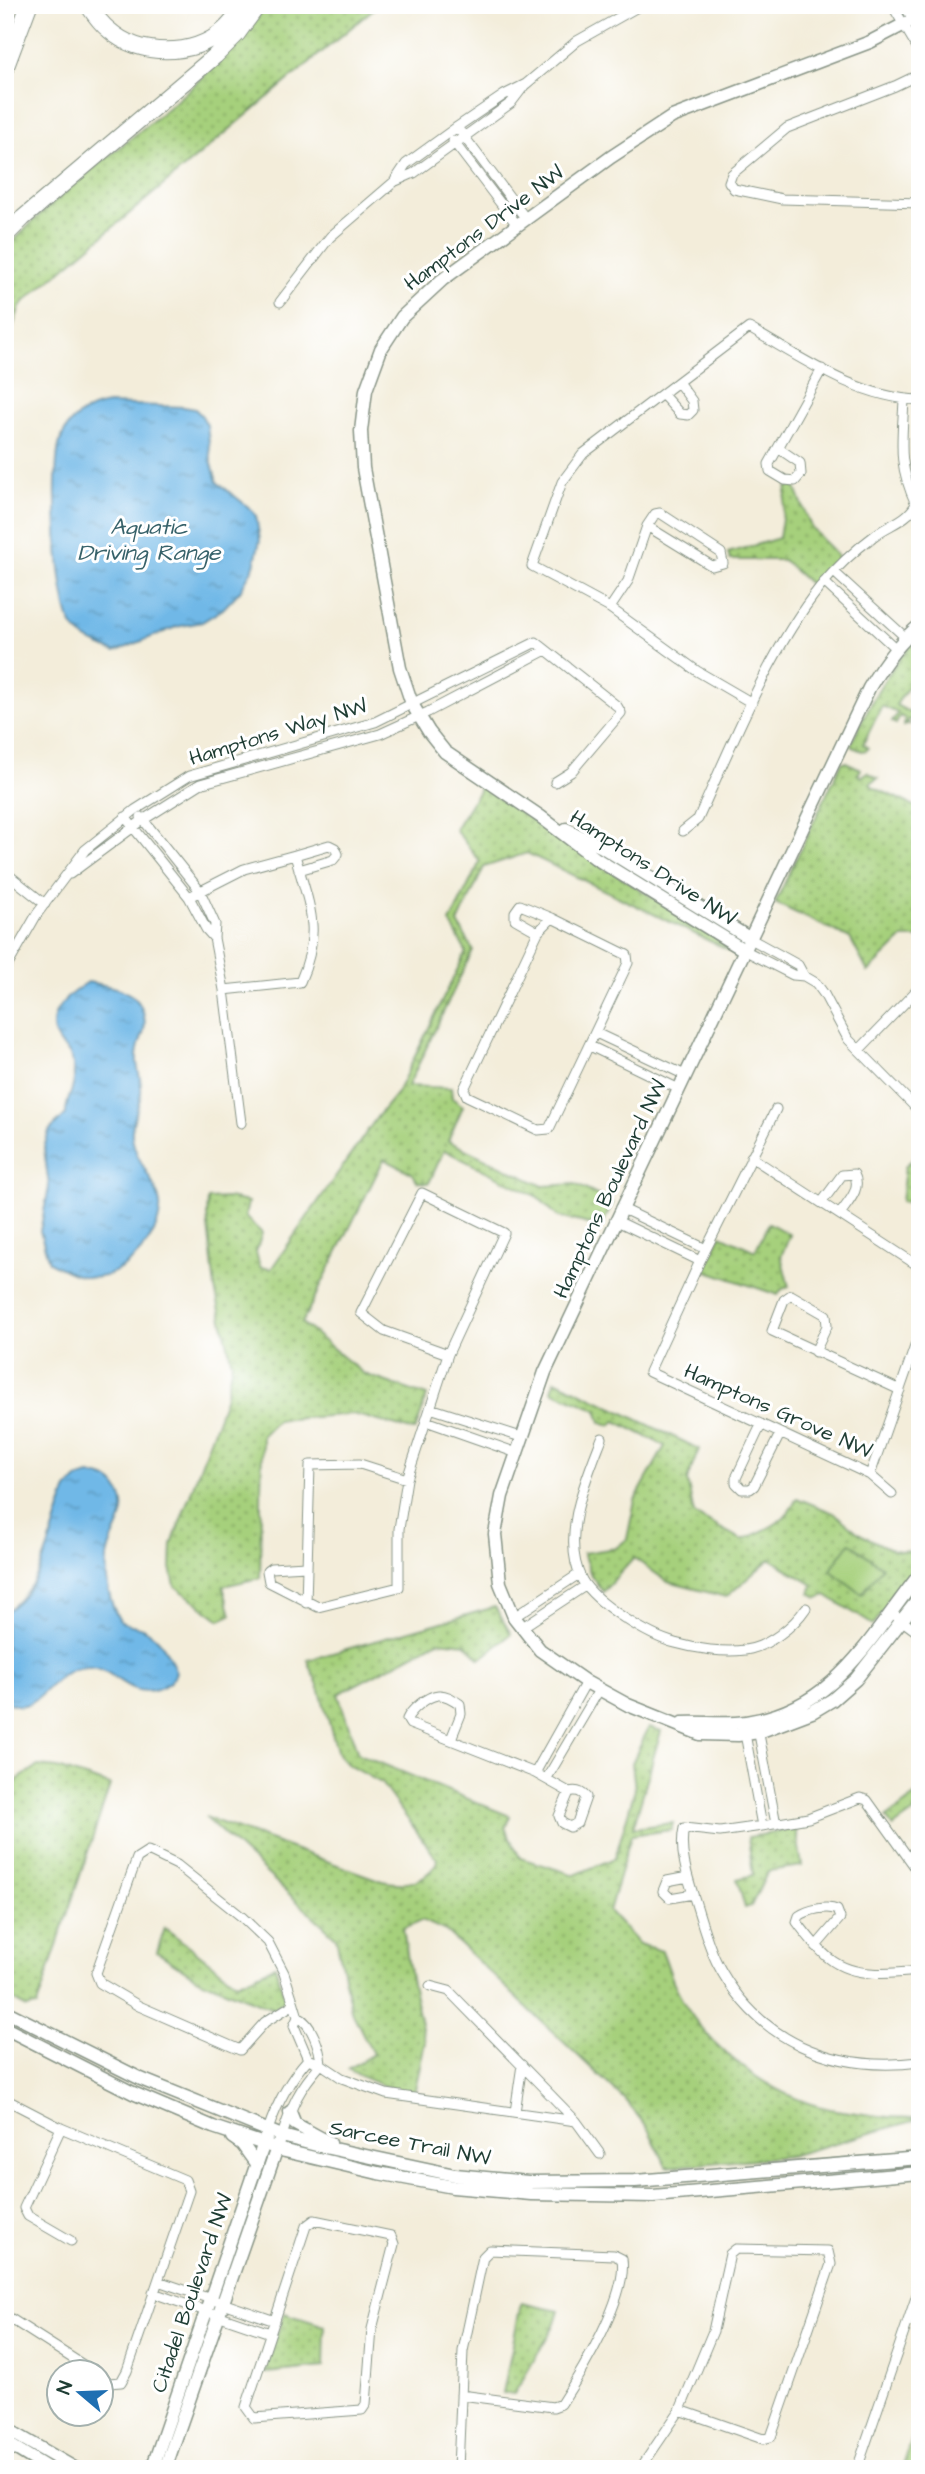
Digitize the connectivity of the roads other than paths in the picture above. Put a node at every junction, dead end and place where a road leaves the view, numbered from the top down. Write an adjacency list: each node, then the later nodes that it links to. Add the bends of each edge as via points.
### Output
1 (29, 5): 10 (highway)
2 (88, 5): 3 (highway, via 101,23 121,38 164,50 211,39)
3 (244, 5)
4 (258, 5): 20 (highway, via 215,56)
5 (641, 5): 12 (street, via 578,41)
6 (892, 5): 8 (street)
7 (904, 5): 8 (street)
8 (914, 23): 9 (street); 19 (street, Hamptons Drive NW, via 672,117)
9 (920, 52)
10 (5, 69)
11 (920, 74): 18 (street, via 787,128 732,174 729,182 734,189 782,199)
12 (526, 84): 13 (street); 15 (street, via 511,103)
13 (457, 127): 14 (street); 15 (street)
14 (448, 134): 16 (street); 17 (street, via 406,164)
15 (465, 137): 16 (street); 19 (street)
16 (455, 143): 17 (street); 19 (street)
17 (394, 182): 21 (street, via 330,237)
18 (920, 203)
19 (521, 222): 39 (street, Hamptons Drive NW, via 442,280 402,317 381,349 366,390 363,468 400,668)
20 (5, 236)
21 (280, 302)
22 (822, 369): 23 (street, via 749,328); 25 (street, via 864,390); 27 (street)
23 (678, 382): 24 (street); 24 (street, via 692,401 694,410 688,415 680,414)
24 (662, 394): 31 (street, via 583,454 562,482 533,566)
25 (904, 400): 26 (street); 29 (street, via 901,460 916,504 911,513 873,536)
26 (920, 400)
27 (778, 448)
28 (647, 526): 28 (street, via 712,566 723,564 721,553 660,513); 31 (street, via 628,582)
29 (834, 572): 30 (street); 33 (street)
30 (824, 582): 34 (street); 38 (street, via 799,614)
31 (610, 608): 38 (street, via 697,671)
32 (920, 625): 33 (street, Hamptons Boulevard NW)
33 (905, 637): 34 (street, Hamptons Boulevard NW)
34 (895, 648): 58 (street, Hamptons Boulevard NW, via 869,688)
35 (546, 650): 36 (street, via 536,642); 37 (street); 42 (street, via 621,713 571,772)
36 (477, 673): 37 (street); 39 (street)
37 (483, 684): 39 (street)
38 (752, 703): 47 (street, via 698,819)
39 (415, 710): 40 (street, Hamptons Way NW); 41 (street, Hamptons Way NW, via 380,733); 58 (street, Hamptons Drive NW, via 445,751 541,817 602,846)
40 (267, 754): 41 (street); 43 (street, Hamptons Way NW, via 189,776)
41 (269, 764): 45 (street, Hamptons Way NW, via 200,784)
42 (555, 782)
43 (135, 810): 44 (street, Hamptons Way NW); 45 (street)
44 (125, 817): 46 (street); 51 (street, Hamptons Way NW, via 85,850)
45 (143, 820): 46 (street, Hamptons Way NW); 52 (street)
46 (133, 828): 51 (street, Hamptons Way NW); 53 (street)
47 (683, 831)
48 (295, 855): 49 (street); 49 (street, via 329,845 338,854 333,860); 52 (street, via 244,869)
49 (299, 870): 61 (street, via 313,921 310,959 300,982)
50 (5, 872): 54 (street)
51 (63, 879): 54 (street, Hamptons Way NW)
52 (200, 891): 53 (street); 57 (street, via 215,924)
53 (189, 897): 57 (street)
54 (45, 904): 59 (street, Hamptons Way NW)
55 (552, 918): 56 (street); 56 (street, via 523,905 516,909 517,922); 62 (street, via 627,955 628,963)
56 (538, 932): 63 (street, via 464,1089 467,1096 538,1130 550,1129)
57 (214, 938): 61 (street)
58 (746, 944): 64 (street, via 798,965 824,994); 65 (street, Hamptons Boulevard NW)
59 (5, 970)
60 (920, 987): 64 (street)
61 (224, 990): 69 (street)
62 (596, 1033): 63 (street); 65 (street)
63 (590, 1046): 66 (street)
64 (859, 1050): 68 (street)
65 (685, 1075): 66 (street, Hamptons Boulevard NW)
66 (679, 1088): 72 (street, Hamptons Boulevard NW)
67 (776, 1109): 70 (street, Hamptons Grove NW)
68 (920, 1112)
69 (241, 1122)
70 (751, 1157): 71 (street); 75 (street, Hamptons Grove NW)
71 (822, 1202): 73 (street); 73 (street, via 842,1175 854,1174 857,1189)
72 (621, 1208): 74 (street, Hamptons Boulevard NW); 75 (street)
73 (840, 1214): 77 (street)
74 (615, 1220): 76 (street); 86 (street, Hamptons Boulevard NW, via 545,1372)
75 (706, 1249): 76 (street, Hamptons Grove NW)
76 (700, 1261): 84 (street, Hamptons Grove NW, via 649,1372)
77 (918, 1263)
78 (920, 1332): 81 (street, Hamptons Grove NW)
79 (815, 1352): 79 (street, via 827,1326 826,1315 791,1295 784,1300 772,1331); 81 (street)
80 (448, 1354): 80 (street, via 504,1233 422,1194 361,1313 384,1331); 82 (street)
81 (900, 1390): 89 (street, Hamptons Grove NW)
82 (430, 1408): 83 (street); 86 (street)
83 (426, 1421): 88 (street); 90 (street)
84 (761, 1425): 85 (street, Hamptons Grove NW); 85 (street, via 736,1478 741,1489 754,1486)
85 (780, 1434): 89 (street, Hamptons Grove NW)
86 (522, 1437): 88 (street, Hamptons Boulevard NW)
87 (602, 1438): 93 (street, via 575,1515)
88 (517, 1453): 101 (street, Hamptons Boulevard NW, via 495,1534 500,1583)
89 (870, 1475): 91 (street)
90 (407, 1479): 92 (street, via 360,1464 310,1465); 97 (street, via 399,1529 399,1587 318,1607)
91 (892, 1494)
92 (306, 1566): 97 (street); 97 (street, via 271,1568 266,1577)
93 (579, 1574): 95 (street); 101 (street)
94 (920, 1574): 98 (street, Hamptons Boulevard NW)
95 (585, 1586): 99 (street, via 610,1609 674,1643 714,1650 747,1650 781,1635); 101 (street)
96 (920, 1597): 100 (street, Hamptons Boulevard NW)
97 (306, 1602)
98 (895, 1606): 100 (street); 105 (street, Hamptons Boulevard NW, via 859,1654 821,1693)
99 (806, 1608)
100 (911, 1616): 102 (street); 105 (street, Hamptons Boulevard NW, via 832,1700 812,1712)
101 (518, 1623): 103 (street, Hamptons Boulevard NW, via 540,1650)
102 (920, 1634)
103 (586, 1682): 104 (street, Hamptons Boulevard NW); 107 (street)
104 (599, 1690): 105 (street, Hamptons Boulevard NW, via 700,1734); 108 (street)
105 (751, 1727): 110 (street); 111 (street)
106 (451, 1739): 106 (street, via 460,1704 436,1695 410,1713 410,1724); 107 (street)
107 (535, 1773): 108 (street)
108 (547, 1778): 109 (street)
109 (569, 1792)
110 (776, 1824): 111 (street); 112 (street, via 808,1818 854,1799 867,1800)
111 (762, 1826): 113 (street, via 720,1832 684,1828)
112 (920, 1874)
113 (688, 1877): 114 (street); 114 (street, via 667,1881 663,1891 670,1898)
114 (693, 1894): 123 (street, via 716,1962 746,2007 767,2025 829,2058 883,2066)
115 (816, 1946): 115 (street, via 840,1918 837,1910 799,1916 797,1922); 116 (street, via 832,1961 849,1968 875,1974)
116 (920, 1971)
117 (430, 1986): 125 (street, via 449,1991)
118 (294, 2004): 118 (street, via 268,1942 242,1917 177,1864 148,1851 137,1858 96,1973 100,1983 139,2006 240,2050 265,2022); 120 (street)
119 (5, 2011): 132 (street, Sarcee Trail NW, via 141,2079)
120 (298, 2017): 122 (street, via 294,2026); 124 (street, via 305,2020 320,2051)
121 (5, 2028): 131 (street, Sarcee Trail NW, via 134,2093)
122 (309, 2059): 124 (street); 132 (street, via 283,2093)
123 (920, 2062)
124 (321, 2064): 127 (street, via 304,2083); 128 (street, via 342,2078 386,2094)
125 (522, 2065): 128 (street); 129 (street)
126 (5, 2099): 130 (street)
127 (290, 2112): 133 (street); 136 (street, via 295,2124)
128 (515, 2112): 129 (street)
129 (576, 2121): 137 (street)
130 (61, 2127): 141 (street, via 24,2208 28,2216); 142 (street, via 185,2180 189,2191)
131 (223, 2130): 134 (street, Sarcee Trail NW); 139 (street, via 242,2144)
132 (268, 2130): 133 (street, Sarcee Trail NW); 134 (street, Citadel Boulevard NW)
133 (282, 2136): 135 (street, Citadel Boulevard NW); 136 (street, Sarcee Trail NW)
134 (263, 2145): 135 (street, Sarcee Trail NW); 139 (street, Citadel Boulevard NW)
135 (277, 2149): 140 (street, Sarcee Trail NW, via 428,2182 531,2194 653,2196); 145 (street, Citadel Boulevard NW)
136 (349, 2152): 138 (street, Sarcee Trail NW, via 455,2175 528,2182 696,2178)
137 (600, 2154)
138 (920, 2158)
139 (257, 2165): 145 (street, Citadel Boulevard NW)
140 (920, 2173)
141 (71, 2241)
142 (158, 2281): 144 (street); 145 (street)
143 (920, 2286): 162 (street)
144 (153, 2293): 145 (street); 150 (street, via 121,2382)
145 (214, 2307): 147 (street); 148 (street); 158 (street, Citadel Boulevard NW); 159 (street, Citadel Boulevard NW)
146 (5, 2315): 149 (street)
147 (275, 2321): 148 (street); 148 (street, via 306,2226 314,2220 391,2236 394,2244 372,2329 362,2410 254,2418 246,2407)
148 (271, 2333)
149 (72, 2358)
150 (116, 2382)
151 (461, 2395): 151 (street, via 463,2351 482,2257 490,2250 622,2259 614,2303 590,2358 561,2404 553,2407); 160 (street)
152 (680, 2410): 152 (street, via 713,2331 730,2254 736,2249 828,2251 831,2264 771,2437 763,2439); 161 (street)
153 (5, 2428): 155 (street)
154 (5, 2442): 156 (street)
155 (59, 2465): 157 (street)
156 (49, 2469)
157 (76, 2469)
158 (152, 2469)
159 (165, 2469)
160 (458, 2469)
161 (640, 2469)
162 (857, 2469)

